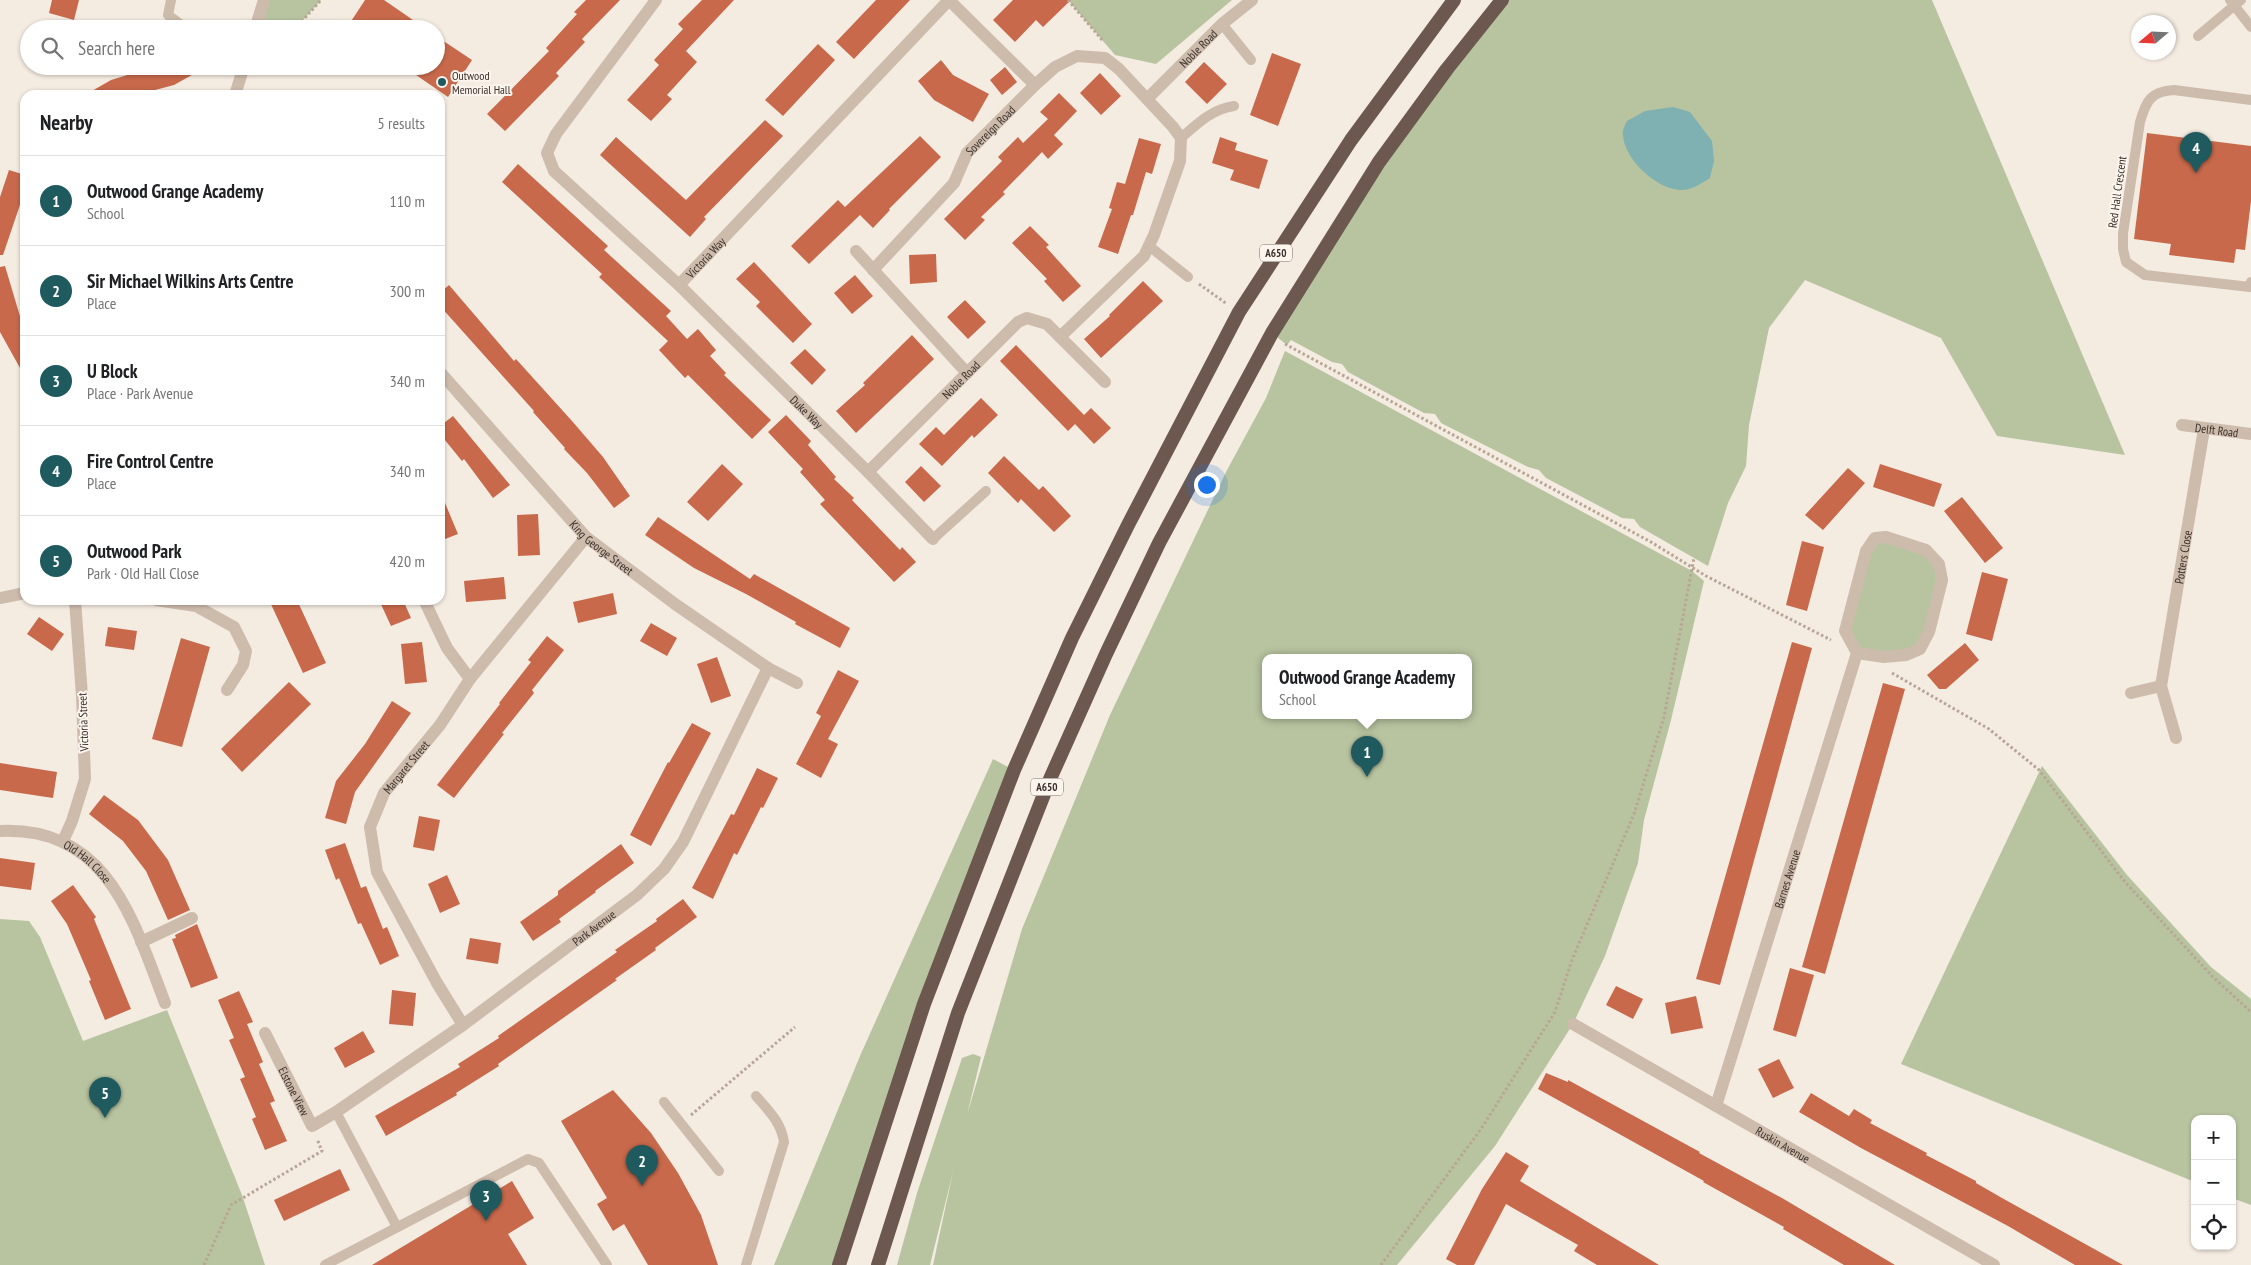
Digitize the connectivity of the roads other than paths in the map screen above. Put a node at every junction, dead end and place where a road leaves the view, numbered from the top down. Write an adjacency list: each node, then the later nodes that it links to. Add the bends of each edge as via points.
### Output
1 (171, 0): 9 (lane, via 168,15)
2 (264, 0): 10 (street)
3 (656, 0): 27 (street, Victoria Way, via 556,134 547,153 554,171)
4 (949, 0): 16 (street); 27 (street, Victoria Way)
5 (1252, 0): 11 (street, Noble Road)
6 (1454, 0): 69 (highway, A650, via 1351,140 1239,312 1072,638 1014,770 924,1004)
7 (1502, 0): 70 (highway, A650, via 1446,69 1379,162 1272,333 1159,543 1050,779 958,1013)
8 (2235, 2): 12 (lane); 13 (lane)
9 (175, 20)
10 (258, 20)
11 (1222, 24): 14 (lane); 18 (street, Noble Road)
12 (2251, 27)
13 (2198, 36)
14 (1251, 60)
15 (241, 75): 17 (street)
16 (1036, 85): 18 (street, via 1055,67 1077,56 1105,58); 24 (street, Sovereign Road, via 967,153 954,183)
17 (236, 90)
18 (1147, 99): 21 (street)
19 (2251, 100): 26 (lane, Red Hall Crescent, via 2162,90 2144,105 2123,248 2126,262 2145,275 2250,288)
20 (1234, 106): 21 (lane, via 1221,108)
21 (1181, 138): 22 (street, via 1180,161)
22 (1149, 246): 25 (lane); 28 (street, via 1144,256)
23 (856, 252): 24 (street)
24 (873, 270): 29 (street)
25 (1188, 276)
26 (2251, 282)
27 (679, 285): 35 (street, Duke Way)
28 (1060, 337): 29 (street, Noble Road, via 1047,324 1027,318 1018,322); 31 (street, Noble Road)
29 (967, 373): 35 (street, Noble Road)
30 (445, 378): 37 (street, King George Street)
31 (1104, 382)
32 (2182, 425): 33 (street, Delft Road)
33 (2204, 428): 34 (street, Delft Road); 48 (street, Potters Close)
34 (2251, 434)
35 (868, 472): 38 (street, Duke Way)
36 (986, 491): 38 (lane)
37 (586, 537): 45 (street, King George Street); 46 (street, Margaret Street)
38 (933, 539)
39 (20, 593): 40 (street)
40 (0, 598)
41 (75, 605): 53 (street, Victoria Street, via 85,779)
42 (189, 605): 49 (street, via 234,627 246,651 243,666)
43 (426, 605): 46 (street, via 447,648)
44 (1857, 653): 44 (street, via 1884,657 1906,655 1920,649 1929,632 1942,580 1939,564 1926,550 1886,537 1875,538 1866,551 1845,631); 62 (street, Barnes Avenue)
45 (768, 668): 47 (street, King George Street); 58 (street, Park Avenue, via 683,842 664,869 638,894)
46 (470, 679): 58 (street, Margaret Street, via 440,725 384,793 370,827 377,872)
47 (797, 683)
48 (2161, 686): 50 (street); 51 (street, Potters Close)
49 (227, 690)
50 (2131, 693)
51 (2176, 738)
52 (0, 831): 53 (street, Old Hall Close, via 26,831)
53 (63, 841): 55 (street, Old Hall Close, via 89,858 108,879)
54 (192, 918): 55 (street)
55 (141, 942): 56 (street, Old Hall Close)
56 (165, 1003)
57 (1573, 1024): 62 (street, Ruskin Avenue)
58 (462, 1025): 63 (street, Park Avenue)
59 (265, 1033): 63 (street, Elstone View, via 312,1126)
60 (756, 1096): 68 (lane, via 776,1118 782,1128 784,1142)
61 (664, 1102): 64 (lane, via 702,1141)
62 (1716, 1106): 71 (street, Ruskin Avenue)
63 (336, 1112): 65 (lane)
64 (719, 1171)
65 (397, 1227): 66 (lane); 67 (lane, via 528,1159 539,1163)
66 (324, 1265)
67 (607, 1265)
68 (746, 1265)
69 (839, 1265)
70 (878, 1265)
71 (1994, 1265)

